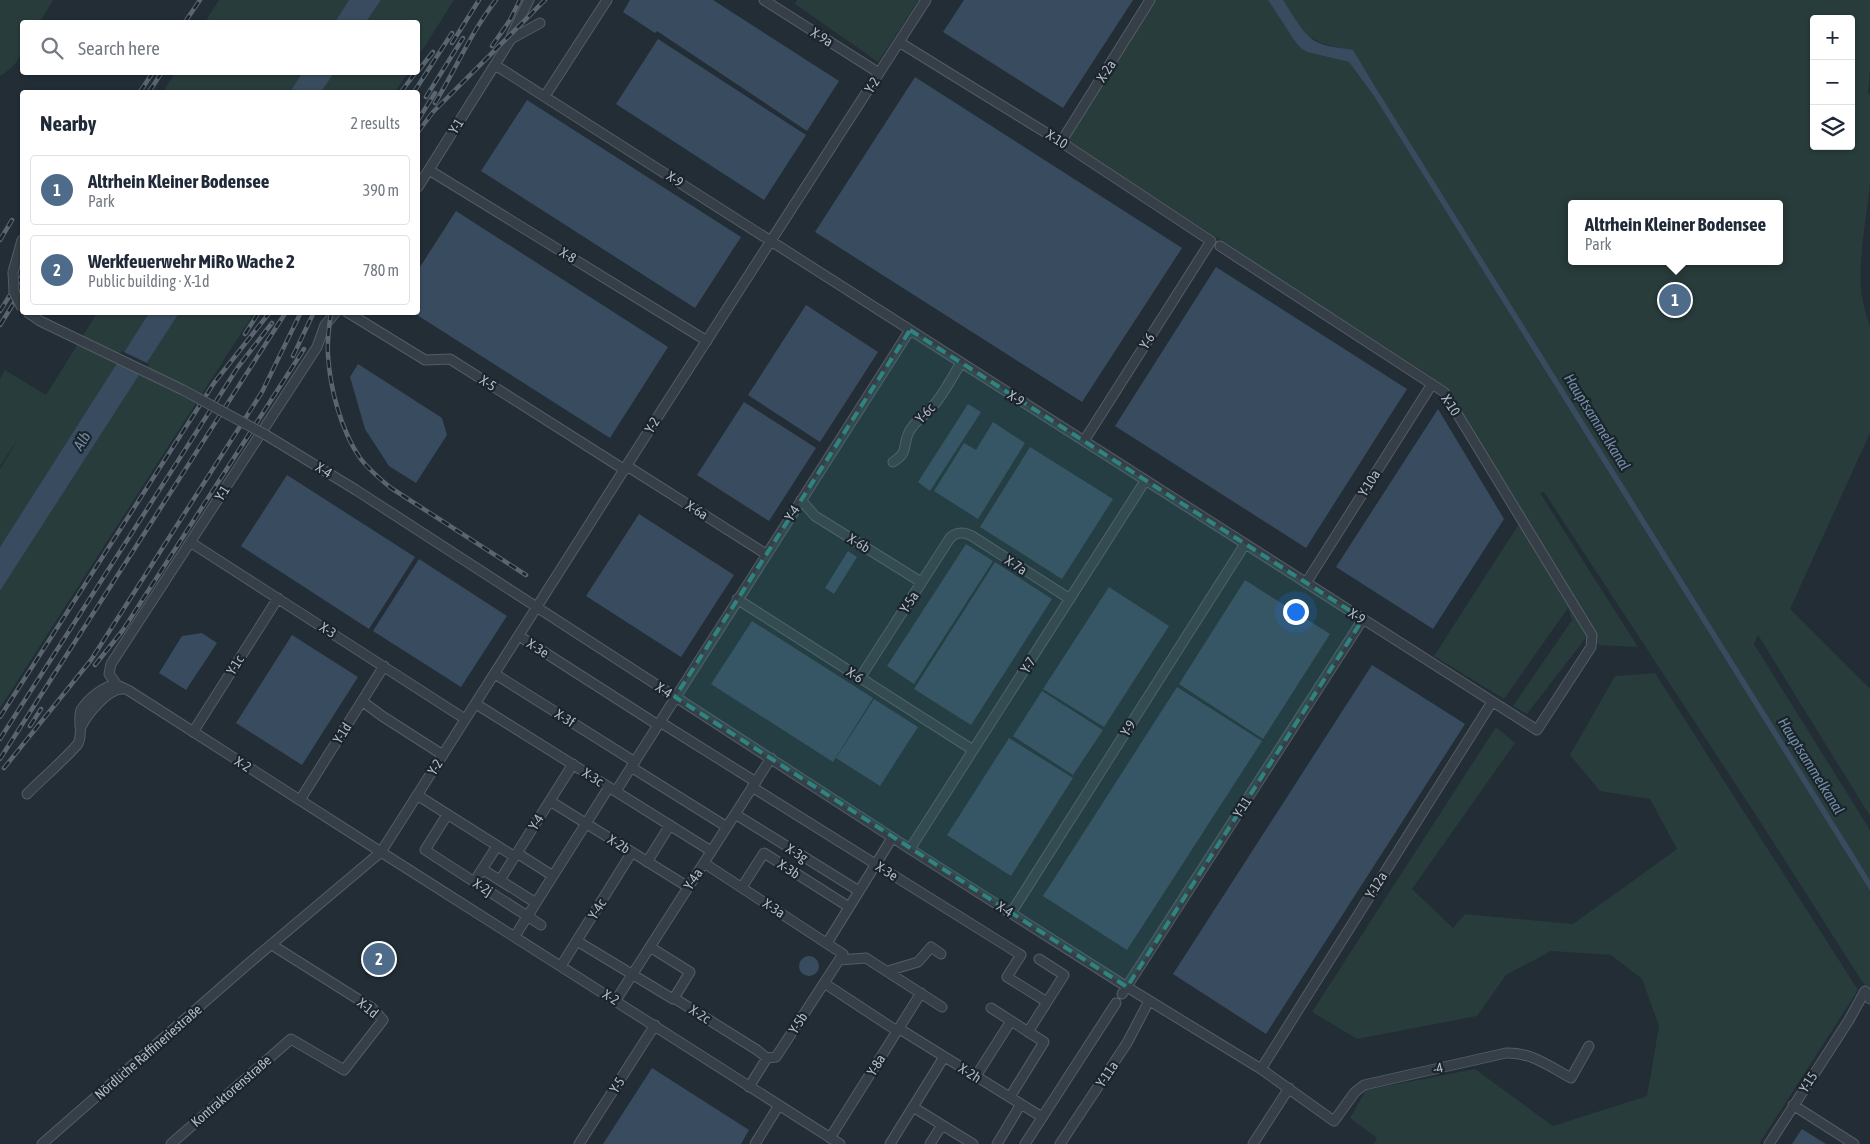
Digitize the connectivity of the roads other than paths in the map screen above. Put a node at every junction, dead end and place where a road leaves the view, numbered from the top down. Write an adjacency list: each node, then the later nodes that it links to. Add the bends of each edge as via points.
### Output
1 (529, 0): 7 (street, Y-1)
2 (607, 0): 11 (street)
3 (764, 0): 10 (street, X-9a)
4 (926, 0): 8 (street, Y-2)
5 (1150, 0): 12 (street, X-2a)
6 (540, 23): 7 (street)
7 (511, 39): 9 (street, Y-1)
8 (900, 42): 10 (street, Y-2); 12 (street, X-10)
9 (495, 65): 11 (street, X-9); 13 (street, Y-1)
10 (879, 73): 15 (street, Y-2)
11 (545, 96): 15 (street, X-9)
12 (1061, 142): 16 (street, X-10)
13 (429, 170): 14 (street, Y-1); 24 (street, X-8)
14 (420, 184)
15 (772, 241): 23 (street, X-9); 24 (street, Y-2)
16 (1211, 241): 27 (street, Y-6)
17 (1220, 246): 26 (street, X-10)
18 (20, 247): 19 (street, bridge, via 13,272 14,292)
19 (20, 304)
20 (31, 315): 41 (street, X-4, bridge, via 192,394 266,435)
21 (333, 315): 33 (street, Y-1, via 325,325 317,347)
22 (352, 315): 29 (street, X-5, via 425,360 450,359)
23 (910, 330): 25 (street, X-9); 31 (street, Y-4)
24 (707, 341): 29 (street, Y-2)
25 (961, 363): 27 (street, X-9); 28 (street, Y-6c, via 933,407 919,417 908,434 906,448)
26 (1432, 384): 37 (street, Y-10a); 55 (street, X-10, via 1444,392 1592,635 1591,647)
27 (1084, 441): 30 (street, X-9)
28 (893, 462)
29 (626, 468): 35 (street, X-6a); 41 (street, Y-2)
30 (1145, 481): 34 (street, X-9); 40 (street, Y-7)
31 (801, 500): 35 (street, Y-4); 36 (street, X-6b, via 815,516)
32 (962, 532): 36 (street, Y-5a, via 950,538); 40 (street, X-7a)
33 (190, 542): 38 (street, X-3); 45 (street, Y-1, via 111,664)
34 (1245, 544): 37 (street, X-9); 92 (street, Y-9)
35 (766, 554): 39 (street, Y-4)
36 (921, 582): 47 (street, Y-5a)
37 (1306, 583): 42 (street, X-9)
38 (278, 598): 44 (street, X-3); 56 (street, Y-1c)
39 (737, 599): 47 (street, X-6); 49 (street, Y-4)
40 (1070, 600): 57 (street, Y-7)
41 (538, 607): 43 (street, Y-2); 49 (street, X-4)
42 (1363, 619): 51 (street, X-9); 107 (street, Y-11)
43 (519, 636): 46 (street, Y-2); 54 (street, X-3e)
44 (384, 666): 50 (street, Y-1d); 53 (street, X-3)
45 (109, 674): 48 (street, X-2)
46 (494, 674): 52 (street, Y-2); 61 (street, X-3f)
47 (860, 678): 57 (street, X-6)
48 (120, 687): 56 (street, X-2); 64 (street, via 109,693 87,716 78,743)
49 (675, 697): 54 (street); 59 (street, X-4)
50 (362, 701): 58 (street); 66 (street, Y-1d)
51 (1492, 702): 55 (street, X-9); 125 (street, Y-12a)
52 (476, 704): 53 (street, Y-2); 60 (street, X-3c)
53 (466, 719): 58 (street, Y-2)
54 (659, 723): 61 (street); 62 (street, X-3e)
55 (1537, 730)
56 (193, 732): 66 (street, X-2)
57 (973, 750): 75 (street, Y-7)
58 (443, 754): 65 (street, Y-2)
59 (771, 758): 62 (street, Y-4a); 73 (street, X-4)
60 (573, 764): 63 (street, X-3c); 67 (street, Y-4)
61 (633, 764): 63 (street); 72 (street, X-3f)
62 (754, 784): 68 (street, Y-4a); 82 (street, X-3e)
63 (612, 789): 70 (street); 71 (street, X-3c)
64 (27, 794)
65 (417, 795): 69 (street); 77 (street, Y-2)
66 (300, 800): 77 (street, X-2)
67 (550, 801): 70 (street, X-2b); 79 (street, Y-4)
68 (735, 814): 72 (street, Y-4a); 89 (street, X-3g)
69 (447, 815): 74 (street); 86 (street, X-2j, via 425,850)
70 (586, 823): 78 (street, X-2b); 84 (street)
71 (670, 825): 76 (street, X-3c); 80 (street)
72 (727, 827): 76 (street, Y-4a)
73 (892, 838): 75 (street, X-4); 82 (street)
74 (497, 846): 79 (street); 83 (street)
75 (910, 850): 92 (street, X-4)
76 (711, 851): 81 (street, Y-4a)
77 (381, 852): 95 (street, X-2); 98 (street)
78 (632, 852): 80 (street, X-2b); 96 (street, Y-4c)
79 (516, 855): 84 (street); 85 (street, Y-4)
80 (647, 862): 87 (street, X-2b)
81 (704, 863): 87 (street, Y-4a); 88 (street, X-3a)
82 (876, 864): 89 (street); 113 (street, X-3e, via 1021,955 1007,977)
83 (482, 869): 85 (street); 86 (street)
84 (553, 876): 90 (street)
85 (500, 880): 90 (street)
86 (474, 882): 93 (street, X-2j)
87 (688, 887): 99 (street, Y-4a)
88 (742, 888): 91 (street, X-3b, via 764,853); 97 (street, X-3a)
89 (859, 891): 91 (street)
90 (536, 903): 93 (street)
91 (849, 907): 97 (street)
92 (1011, 913): 107 (street, X-4)
93 (528, 916): 94 (street, X-2j); 95 (street)
94 (541, 925)
95 (515, 936): 103 (street, X-2)
96 (577, 941): 103 (street, Y-4c); 105 (street)
97 (827, 943): 101 (street, X-3a)
98 (272, 945): 121 (street, X-1d, via 372,1008 383,1020 344,1070); 137 (street, Nördliche Raffineriestraße)
99 (650, 947): 105 (street, Y-4a); 109 (street, via 690,972)
100 (940, 954): 104 (street, via 931,947 918,962)
101 (841, 957): 104 (street, via 866,958); 106 (street, Y-5b)
102 (1038, 959): 113 (street, via 1064,975)
103 (561, 966): 111 (street, X-2)
104 (888, 971): 108 (street)
105 (632, 974): 109 (street, X-2c); 111 (street, Y-4a)
106 (824, 983): 119 (street, X-2h); 124 (street, Y-5b, via 776,1057)
107 (1124, 991): 112 (street, X-4)
108 (920, 993): 115 (street); 119 (street, Y-8a)
109 (674, 998): 124 (street, X-2c)
110 (1870, 999): 132 (street, Y-15, via 1865,991)
111 (616, 1000): 118 (street, X-2)
112 (1149, 1001): 125 (street, X-4); 147 (street, Y-11a, via 1127,1043)
113 (1047, 1002): 120 (street)
114 (1116, 1003): 134 (street)
115 (942, 1007)
116 (991, 1008): 117 (street)
117 (1010, 1021): 120 (street); 126 (street)
118 (655, 1025): 127 (street, X-2); 139 (street, Y-5)
119 (898, 1029): 123 (street, X-2h); 136 (street, Y-8a)
120 (1028, 1032): 129 (street, via 1044,1042)
121 (291, 1039): 138 (street, Kontraktorenstraße)
122 (1589, 1046): 128 (street, -4, via 1571,1078 1530,1056 1506,1053 1364,1085 1334,1120)
123 (944, 1057): 126 (street, X-2h); 133 (street)
124 (767, 1058): 127 (street, Y-5b)
125 (1261, 1069): 128 (street, X-4)
126 (976, 1076): 129 (street, X-2h)
127 (749, 1087): 131 (street, X-2)
128 (1289, 1088): 148 (street)
129 (1010, 1097): 130 (street, X-2h)
130 (1021, 1104): 134 (street, X-2h); 145 (street)
131 (779, 1105): 136 (street, X-2); 140 (street)
132 (1793, 1105): 149 (street, Y-15); 150 (street)
133 (913, 1107): 135 (street); 142 (street)
134 (1042, 1118): 146 (street)
135 (942, 1125): 143 (street); 144 (street)
136 (830, 1138): 141 (street, X-2)
137 (42, 1144)
138 (171, 1144)
139 (579, 1144)
140 (755, 1144)
141 (840, 1144)
142 (890, 1144)
143 (930, 1144)
144 (973, 1144)
145 (997, 1144)
146 (1025, 1144)
147 (1060, 1144)
148 (1253, 1144)
149 (1769, 1144)
150 (1854, 1144)

